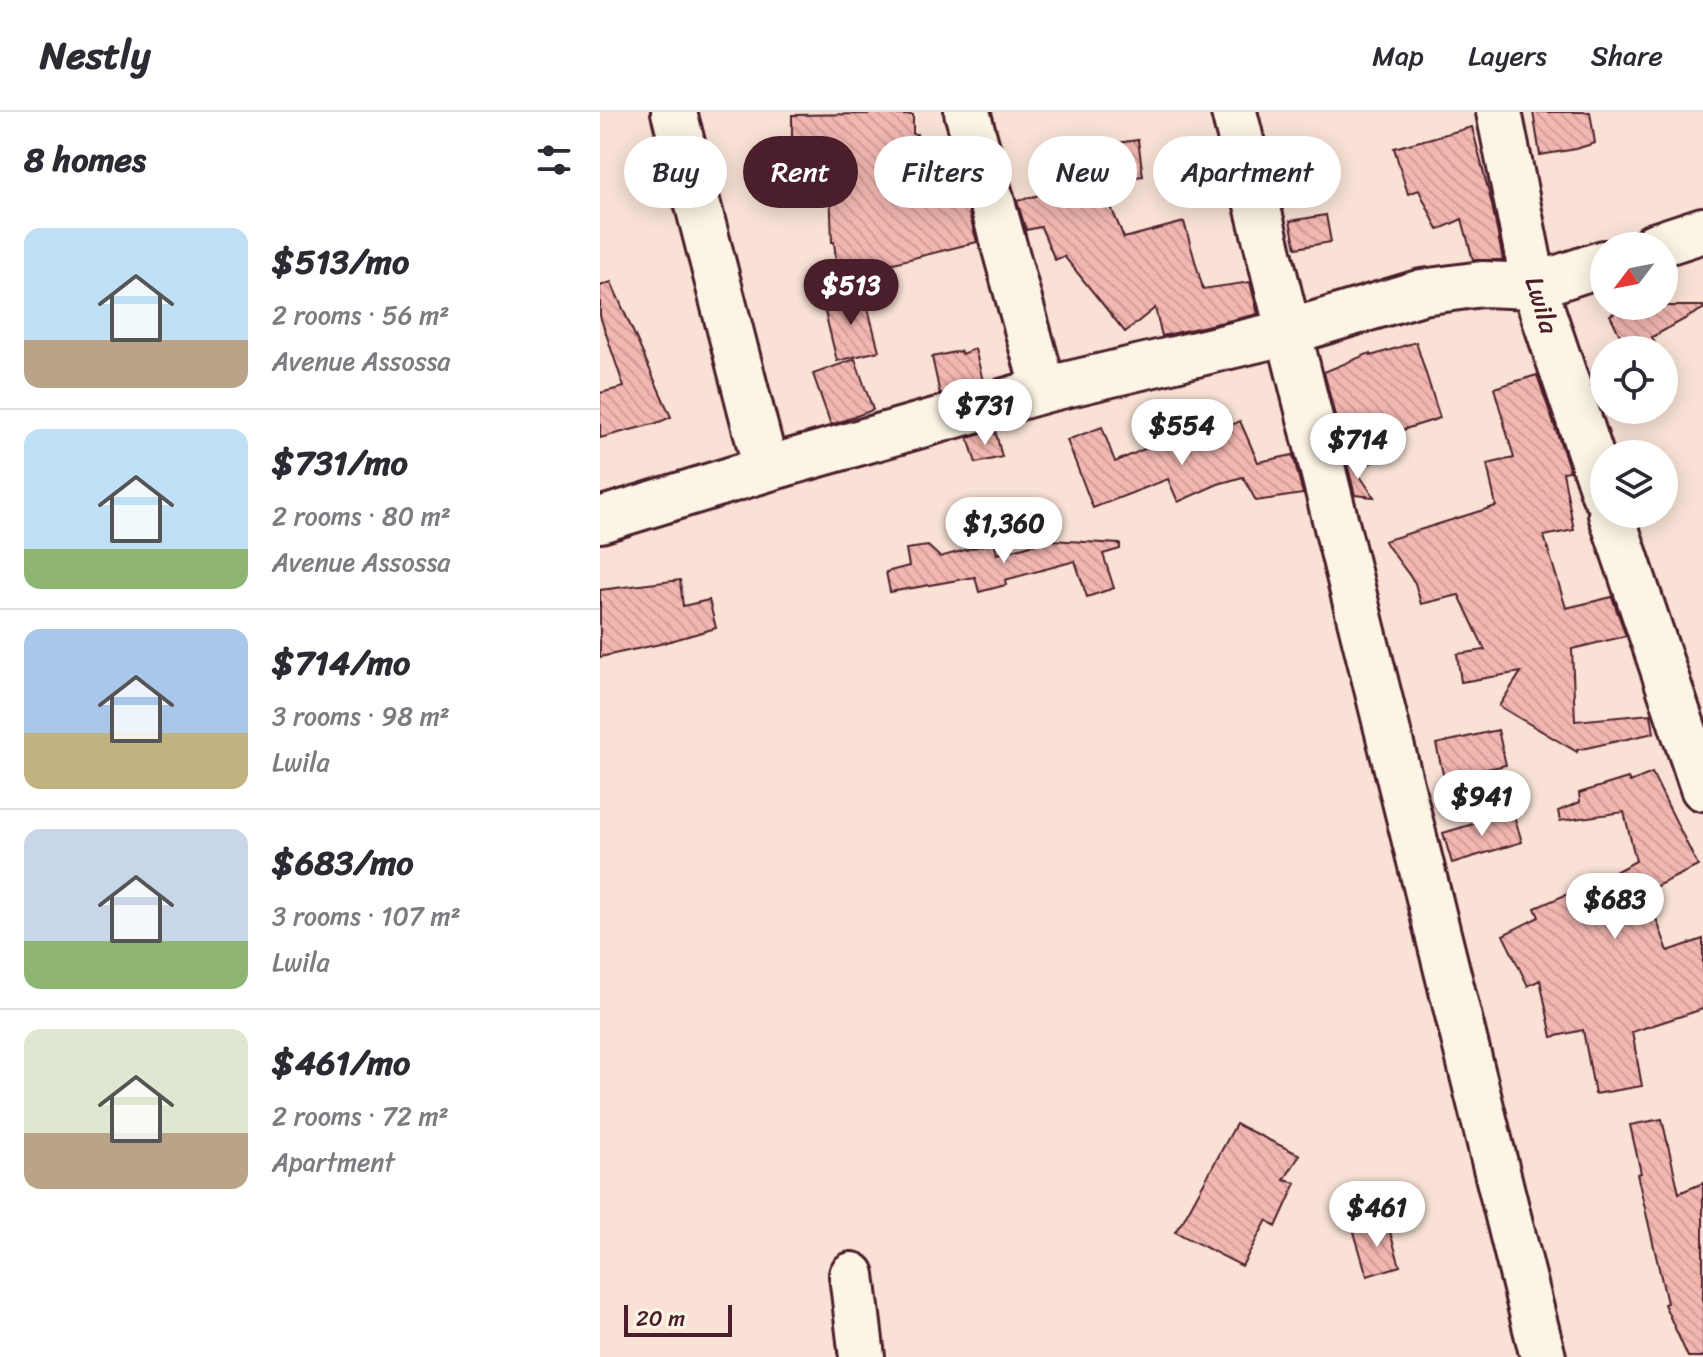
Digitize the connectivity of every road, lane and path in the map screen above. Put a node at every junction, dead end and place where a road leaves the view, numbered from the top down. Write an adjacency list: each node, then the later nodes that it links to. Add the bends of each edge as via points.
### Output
1 (674, 112): 12 (street)
2 (967, 112): 10 (street)
3 (1234, 112): 9 (street)
4 (1499, 112): 8 (street, Lwila)
5 (1703, 230): 6 (street)
6 (1678, 238)
7 (1590, 268): 8 (street)
8 (1534, 286): 9 (street, via 1482,284 1422,292); 11 (street, Lwila)
9 (1289, 332): 10 (street); 18 (street)
10 (1044, 390): 12 (street)
11 (1590, 452)
12 (766, 469): 13 (street)
13 (600, 520)
14 (1616, 528): 15 (street)
15 (1703, 788)
16 (852, 1275): 17 (street)
17 (862, 1357)
18 (1543, 1357)

